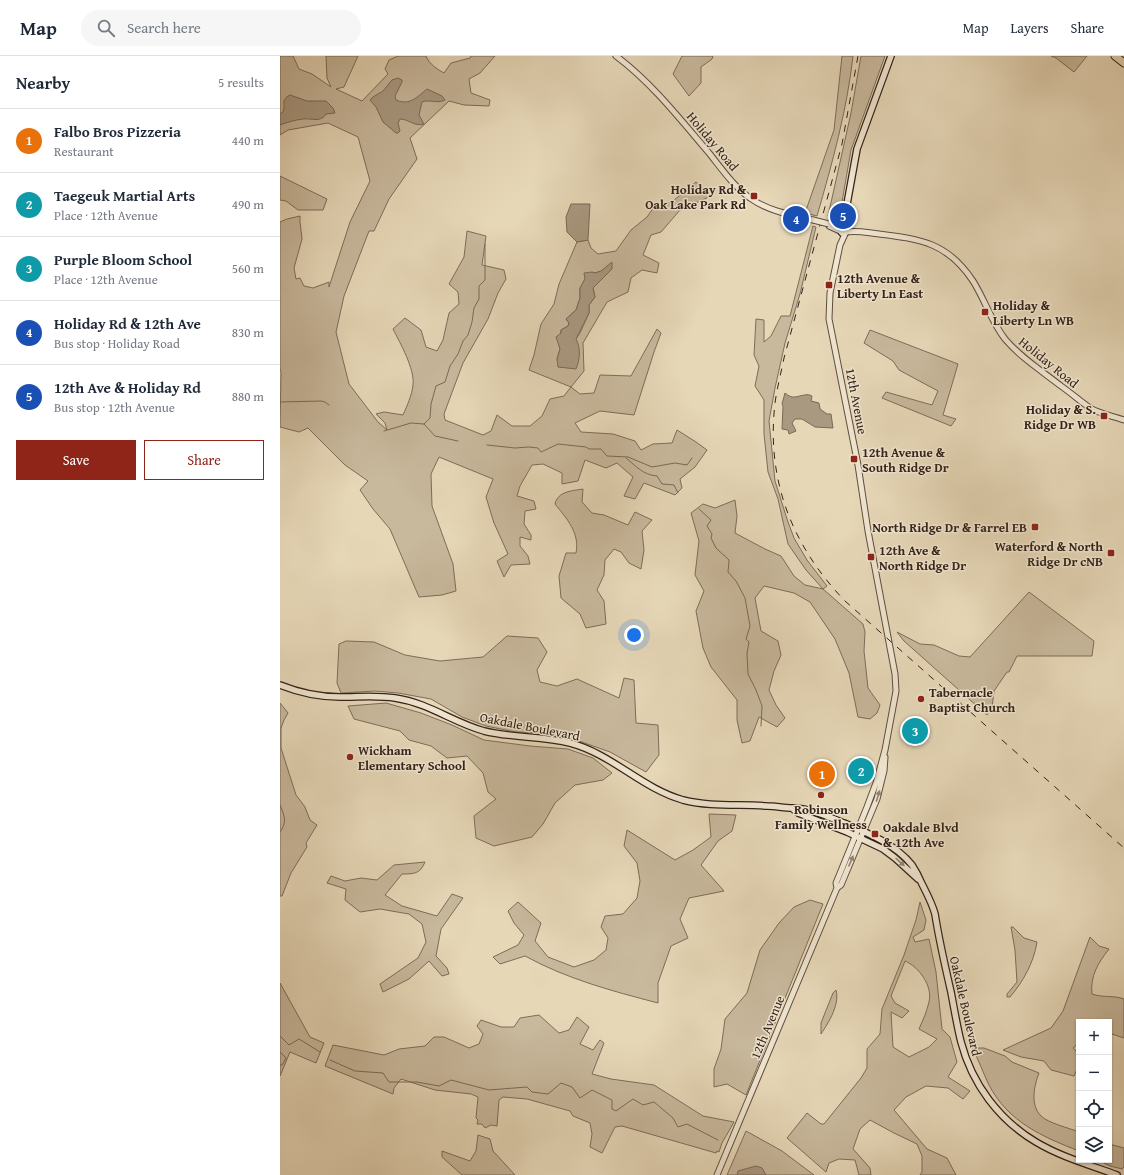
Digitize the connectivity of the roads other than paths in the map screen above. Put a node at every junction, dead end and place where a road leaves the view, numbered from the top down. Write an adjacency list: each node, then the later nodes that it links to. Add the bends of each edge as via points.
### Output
1 (616, 56): 5 (street, Holiday Road, bridge, via 659,95 749,198 773,210)
2 (891, 56): 5 (main road, 12th Avenue, via 857,149)
3 (1115, 56): 4 (highway)
4 (1124, 63)
5 (843, 228): 6 (street, Holiday Road, via 916,239 934,245 967,273 995,324 1017,352 1090,407); 9 (street, 12th Avenue, via 829,301 830,327 858,465 896,682 884,771 879,791)
6 (1124, 420)
7 (280, 686): 8 (main road, Oakdale Boulevard, via 323,696 381,696 400,699 426,706 484,731 547,738 572,744 606,758 654,789 694,802)
8 (793, 809): 9 (main road, Oakdale Boulevard, via 813,812); 10 (main road, Oakdale Boulevard)
9 (861, 831): 10 (street, 12th Avenue); 11 (main road, Oakdale Boulevard, via 890,846 904,857 917,872)
10 (858, 837): 11 (main road, Oakdale Boulevard, one-way to 11, via 889,853); 12 (street, 12th Avenue, via 836,883 837,888)
11 (922, 883): 13 (main road, Oakdale Boulevard, via 935,914 961,1044 969,1065 992,1105 1017,1129 1036,1142)
12 (717, 1175)
13 (1117, 1175)

